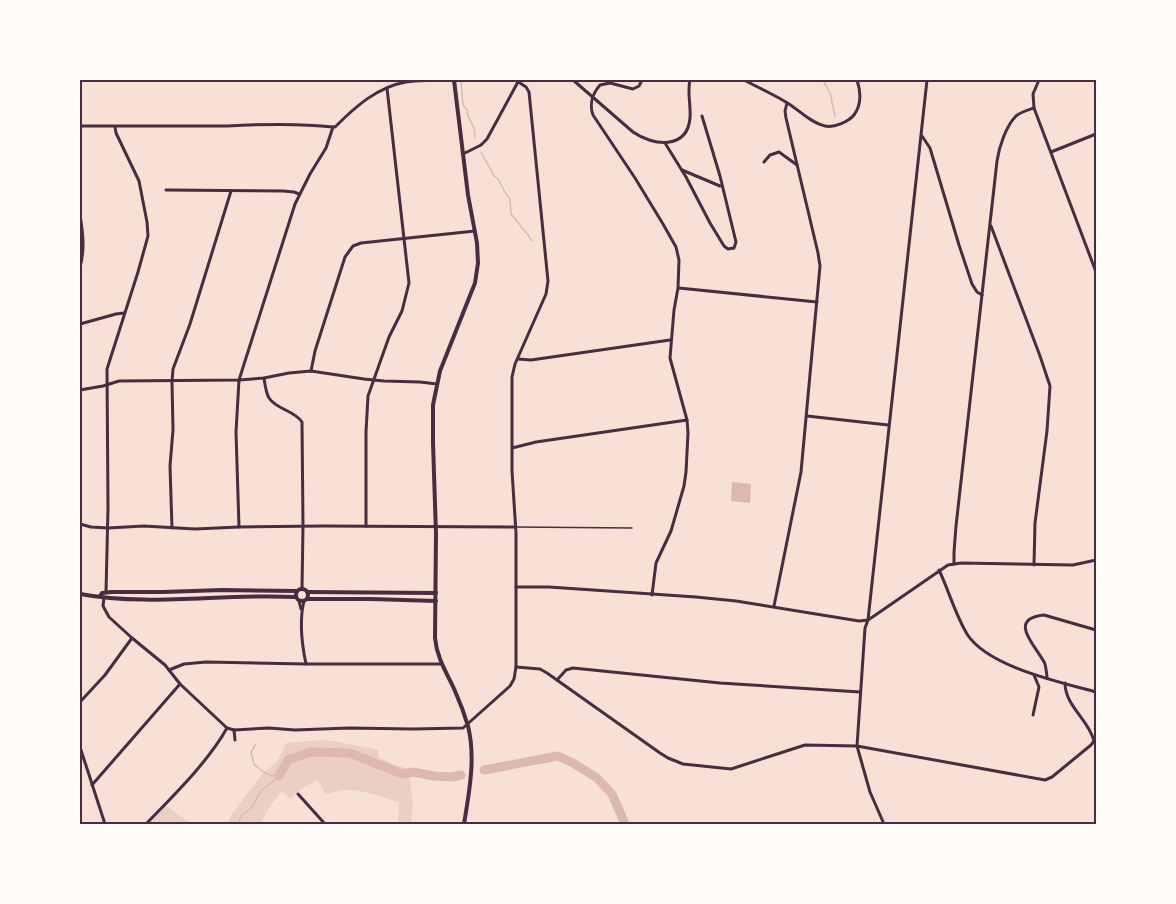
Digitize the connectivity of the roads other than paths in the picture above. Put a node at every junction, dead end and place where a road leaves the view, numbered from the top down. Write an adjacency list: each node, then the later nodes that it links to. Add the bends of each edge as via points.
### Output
1 (454, 80): 10 (street, via 404,82); 22 (street)
2 (518, 80): 22 (street, via 489,136); 42 (street, via 529,92 548,281)
3 (573, 80): 11 (street)
4 (642, 80): 11 (street, via 633,89 603,84)
5 (690, 80): 20 (street, via 687,127 678,139)
6 (744, 80): 12 (street)
7 (857, 80): 12 (street, via 861,96 858,107 853,116 841,123 816,123)
8 (927, 80): 19 (street)
9 (1038, 80): 13 (street)
10 (387, 88): 17 (street, via 359,104); 33 (street)
11 (593, 97): 20 (street, via 638,136); 36 (street, via 593,115 676,247)
12 (787, 103): 24 (street, via 785,114)
13 (1034, 108): 21 (street); 31 (street, via 1016,117 1000,145)
14 (702, 116): 26 (street)
15 (80, 126): 16 (street)
16 (115, 127): 17 (street, via 251,124); 39 (street, via 139,181 148,232)
17 (333, 128): 29 (street)
18 (1096, 134): 21 (street)
19 (921, 135): 37 (street, via 930,148 972,284); 53 (street)
20 (665, 142): 25 (street)
21 (1050, 153): 35 (street)
22 (463, 154): 32 (street)
23 (764, 162): 24 (street, via 779,152)
24 (797, 165): 38 (street, via 819,261)
25 (681, 169): 26 (street); 26 (street, via 724,246 730,249 735,242)
26 (721, 186)
27 (166, 190): 28 (street)
28 (231, 191): 29 (street); 47 (street)
29 (299, 194): 45 (street)
30 (80, 215): 34 (street, via 84,243)
31 (990, 224): 37 (street); 66 (street, via 1050,386)
32 (475, 231): 33 (street); 49 (street, via 477,276)
33 (404, 238): 43 (street, via 361,243 348,251); 46 (street, via 408,288)
34 (80, 267)
35 (1096, 273)
36 (678, 288): 38 (street); 41 (street)
37 (982, 295): 65 (street)
38 (817, 302): 51 (street)
39 (124, 313): 40 (street); 48 (street)
40 (80, 324)
41 (671, 339): 42 (street); 52 (street, via 670,363)
42 (518, 359): 54 (street, via 512,386)
43 (311, 371): 44 (street); 46 (street)
44 (264, 378): 45 (street); 56 (street, via 270,399 302,422)
45 (239, 380): 47 (street); 58 (street)
46 (373, 380): 49 (street); 57 (street, via 367,401)
47 (172, 382): 48 (street); 62 (street)
48 (106, 384): 50 (street); 61 (street)
49 (437, 384): 59 (street, via 433,411)
50 (80, 390)
51 (807, 416): 53 (street); 77 (street, via 798,493)
52 (687, 420): 54 (street); 73 (street, via 684,486 671,531 656,563)
53 (889, 425): 78 (street)
54 (512, 448): 60 (street)
55 (80, 524): 61 (street)
56 (303, 526): 57 (street); 58 (street); 69 (street)
57 (366, 526): 59 (street)
58 (239, 527): 62 (street)
59 (435, 527): 60 (street); 71 (street)
60 (514, 527): 63 (lane); 68 (street)
61 (108, 528): 62 (street); 70 (street)
62 (172, 528)
63 (632, 528)
64 (1096, 560): 66 (street, via 1073,565)
65 (954, 564): 66 (street); 67 (street)
66 (1034, 565)
67 (939, 570): 78 (street); 85 (street, via 971,640 999,659)
68 (516, 588): 73 (street); 83 (street)
69 (302, 591): 70 (street); 71 (street); 75 (street); 75 (street)
70 (106, 592): 74 (street)
71 (436, 593): 76 (street)
72 (80, 594): 74 (street)
73 (652, 594): 77 (street)
74 (102, 597): 75 (street, via 245,596); 80 (street, via 107,614)
75 (302, 600): 76 (street); 81 (street)
76 (436, 601): 82 (street, via 435,639)
77 (774, 607): 78 (street)
78 (868, 620): 90 (street)
79 (1096, 630): 86 (street, via 1044,615 1029,620 1026,634 1044,663)
80 (132, 638): 84 (street); 92 (street)
81 (306, 664): 82 (street); 84 (street, via 206,662)
82 (441, 664): 94 (street)
83 (516, 667): 87 (street, via 540,669); 94 (street, via 510,686)
84 (169, 670): 89 (street)
85 (1034, 675): 86 (street); 93 (street, via 1039,687)
86 (1047, 678): 88 (street)
87 (557, 680): 90 (street, via 573,668); 98 (street, via 660,753 683,764 731,769 805,744)
88 (1065, 683): 91 (street); 98 (street, via 1066,693 1094,741 1049,779)
89 (180, 684): 95 (street); 100 (street)
90 (860, 692): 98 (street)
91 (1096, 692)
92 (80, 702)
93 (1033, 715)
94 (468, 725): 96 (street, via 432,729); 105 (street, via 471,765)
95 (227, 728): 96 (street); 103 (street, via 211,752)
96 (234, 730): 97 (street)
97 (235, 740)
98 (857, 746): 106 (street)
99 (80, 747): 100 (street)
100 (92, 784): 102 (street)
101 (298, 794): 104 (street)
102 (105, 825)
103 (146, 825)
104 (325, 825)
105 (464, 825)
106 (884, 825)

